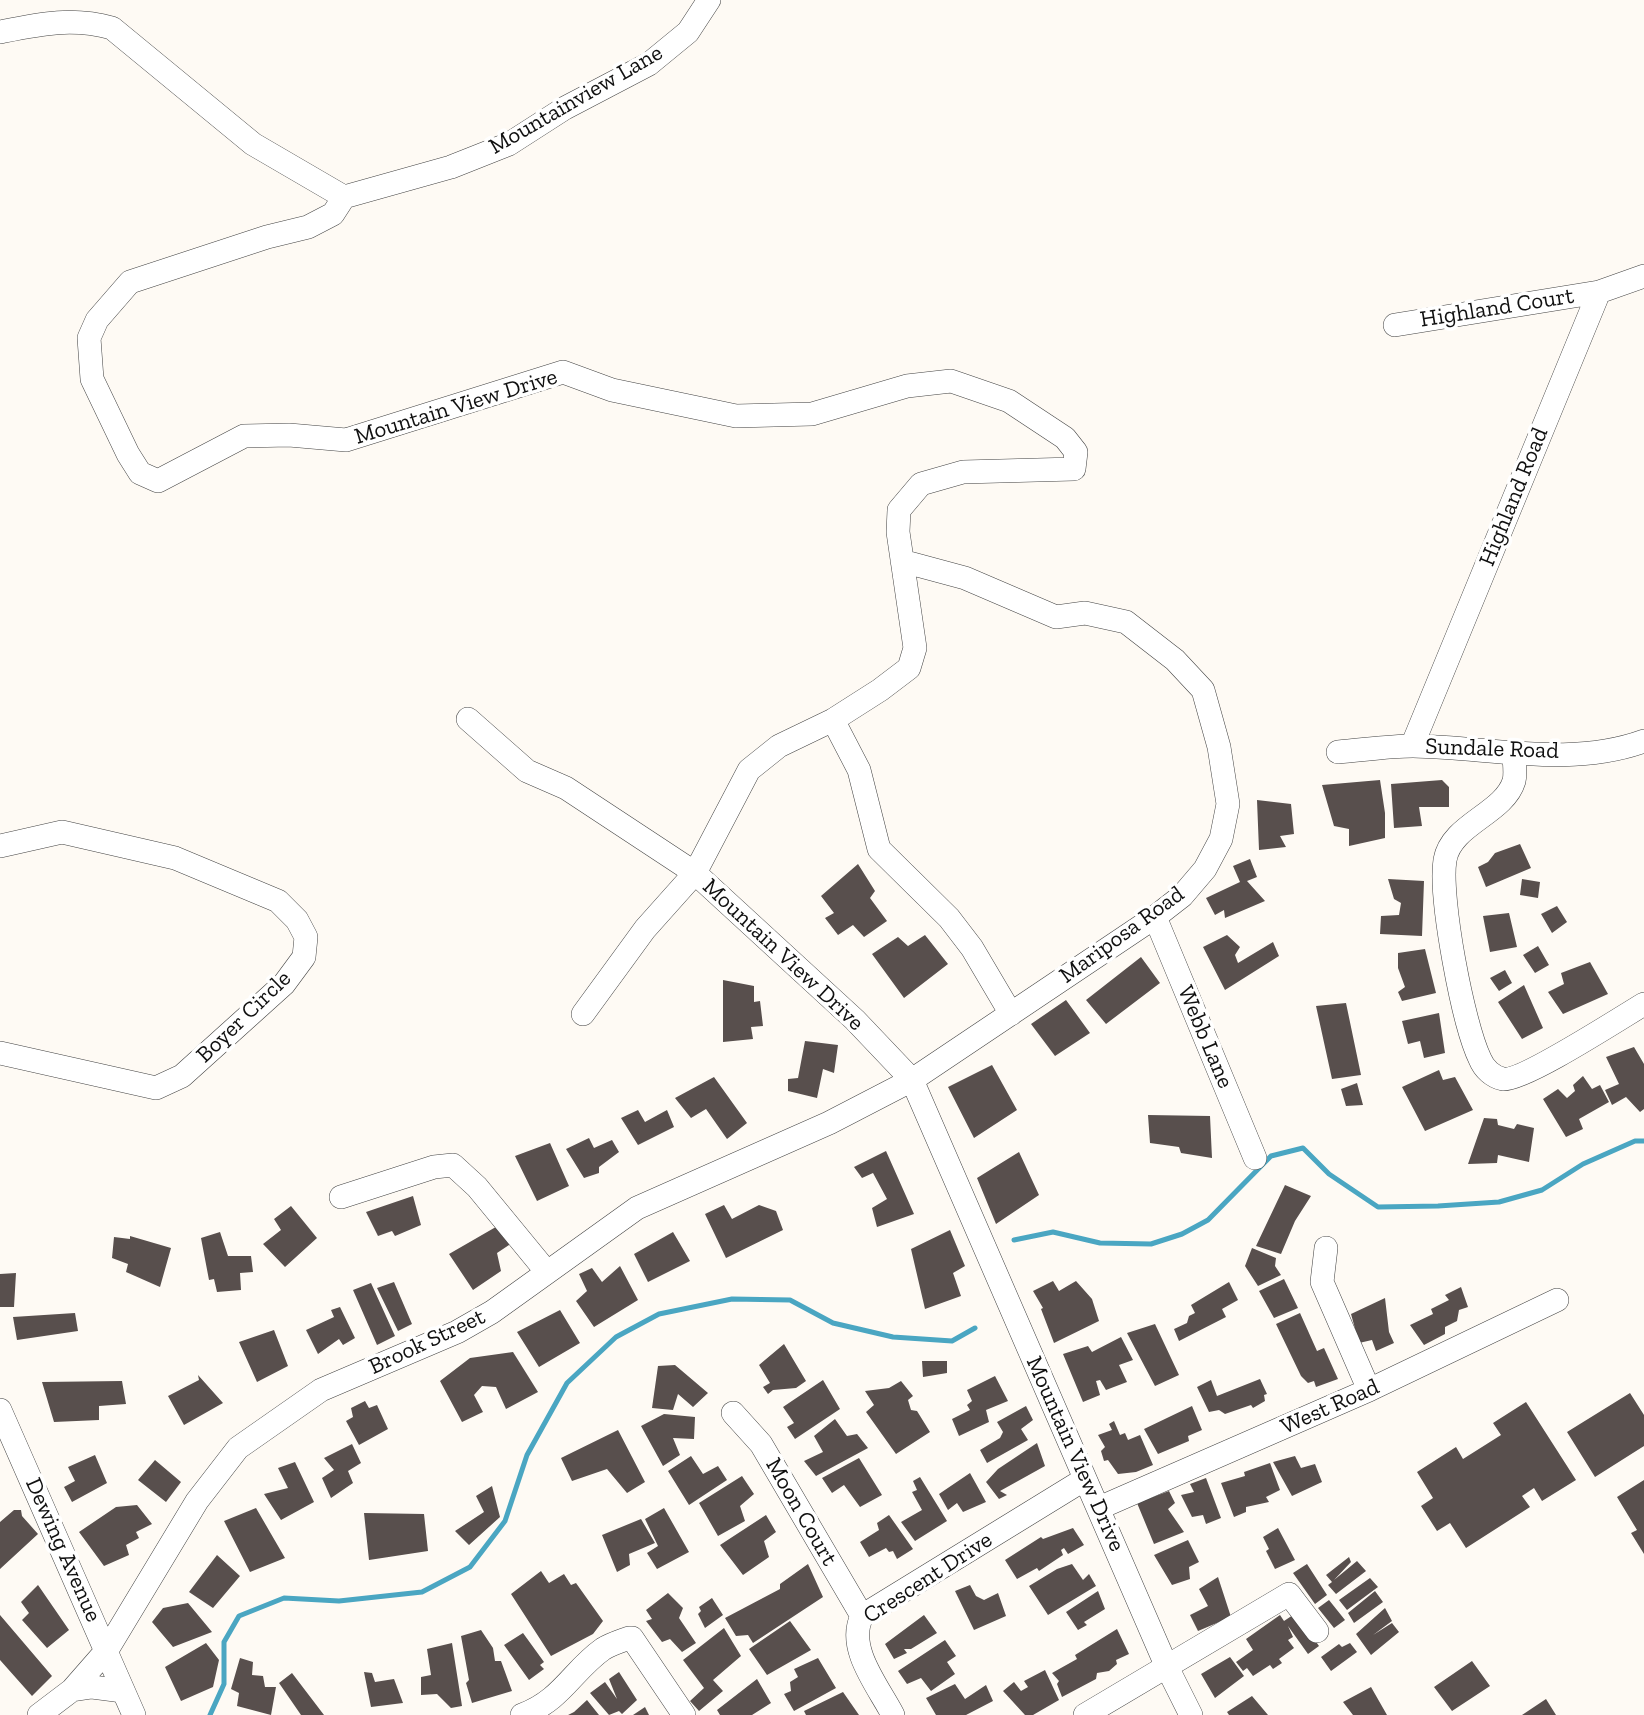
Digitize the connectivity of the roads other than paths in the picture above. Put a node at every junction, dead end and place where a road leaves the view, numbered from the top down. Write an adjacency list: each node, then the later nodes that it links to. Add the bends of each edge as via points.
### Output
1 (709, 0): 3 (street, Mountainview Lane, via 688,32 649,64 509,144 451,167)
2 (0, 32): 3 (street, via 85,21 112,28 253,144)
3 (344, 197): 7 (street, Mountain View Drive, via 333,214 308,227 130,282 97,320 89,338 92,379 140,473 158,481 244,436 346,440 563,372 612,390 736,415 812,414 907,386 951,382 1009,401 1065,438 1076,452 1074,469 964,472 922,484 899,510)
4 (1644, 276): 5 (street)
5 (1599, 292): 6 (street, Highland Court); 11 (street, Highland Road)
6 (1395, 325)
7 (902, 561): 9 (street, Mountain View Drive, via 915,648 909,667); 16 (street, Mariposa Road, via 965,578 1056,617 1085,613 1126,622 1175,660 1203,690 1228,804 1221,838 1205,869 1182,896)
8 (468, 719): 15 (street, via 527,771 566,788)
9 (833, 720): 15 (street, Mountain View Drive, via 779,746 748,770); 19 (street, via 859,769 879,849 949,918)
10 (1644, 741): 13 (street, Sundale Road, via 1599,752)
11 (1412, 746): 12 (street, Sundale Road); 13 (street, Sundale Road)
12 (1338, 752)
13 (1514, 754): 17 (street, via 1514,781 1498,803 1454,841 1445,859 1455,961 1480,1060 1491,1074 1506,1079 1528,1072)
14 (0, 846): 20 (street, Boyer Circle, via 62,832 175,858 278,901 306,937 304,957 284,984 182,1076 156,1088)
15 (695, 873): 18 (street, via 645,929); 21 (street, Mountain View Drive, via 855,1020)
16 (1155, 916): 19 (street, Mariposa Road); 22 (street, Webb Lane)
17 (1644, 1004)
18 (583, 1014)
19 (1011, 1014): 21 (street, Mariposa Road)
20 (0, 1053)
21 (912, 1080): 25 (street, Brook Street, via 829,1123 637,1208); 30 (street, Mountain View Drive)
22 (1255, 1158)
23 (341, 1197): 25 (street, via 433,1167 453,1165 477,1187)
24 (1326, 1248): 27 (street, via 1322,1282)
25 (546, 1272): 34 (street, Brook Street, via 457,1332 321,1390 238,1448 197,1502)
26 (1557, 1300): 27 (street, West Road)
27 (1369, 1390): 31 (street, West Road)
28 (0, 1410): 34 (street, Dewing Avenue)
29 (733, 1413): 32 (street, Moon Court, via 761,1444)
30 (1085, 1479): 31 (street, Mountain View Drive); 32 (street, Crescent Drive)
31 (1100, 1508): 35 (street, Mountain View Drive)
32 (862, 1616): 42 (street, Crescent Drive, via 855,1629 857,1647)
33 (1317, 1631): 35 (street, via 1289,1594)
34 (107, 1650): 36 (street, Brook Street); 37 (street, Dewing Avenue)
35 (1166, 1665): 43 (street); 44 (street, Mountain View Drive)
36 (72, 1690): 37 (street); 38 (street, Brook Street)
37 (123, 1691): 39 (street, Dewing Avenue)
38 (39, 1715)
39 (134, 1715)
40 (522, 1715): 41 (street, via 559,1695 603,1649 629,1638)
41 (684, 1715)
42 (893, 1715)
43 (1085, 1715)
44 (1191, 1715)

